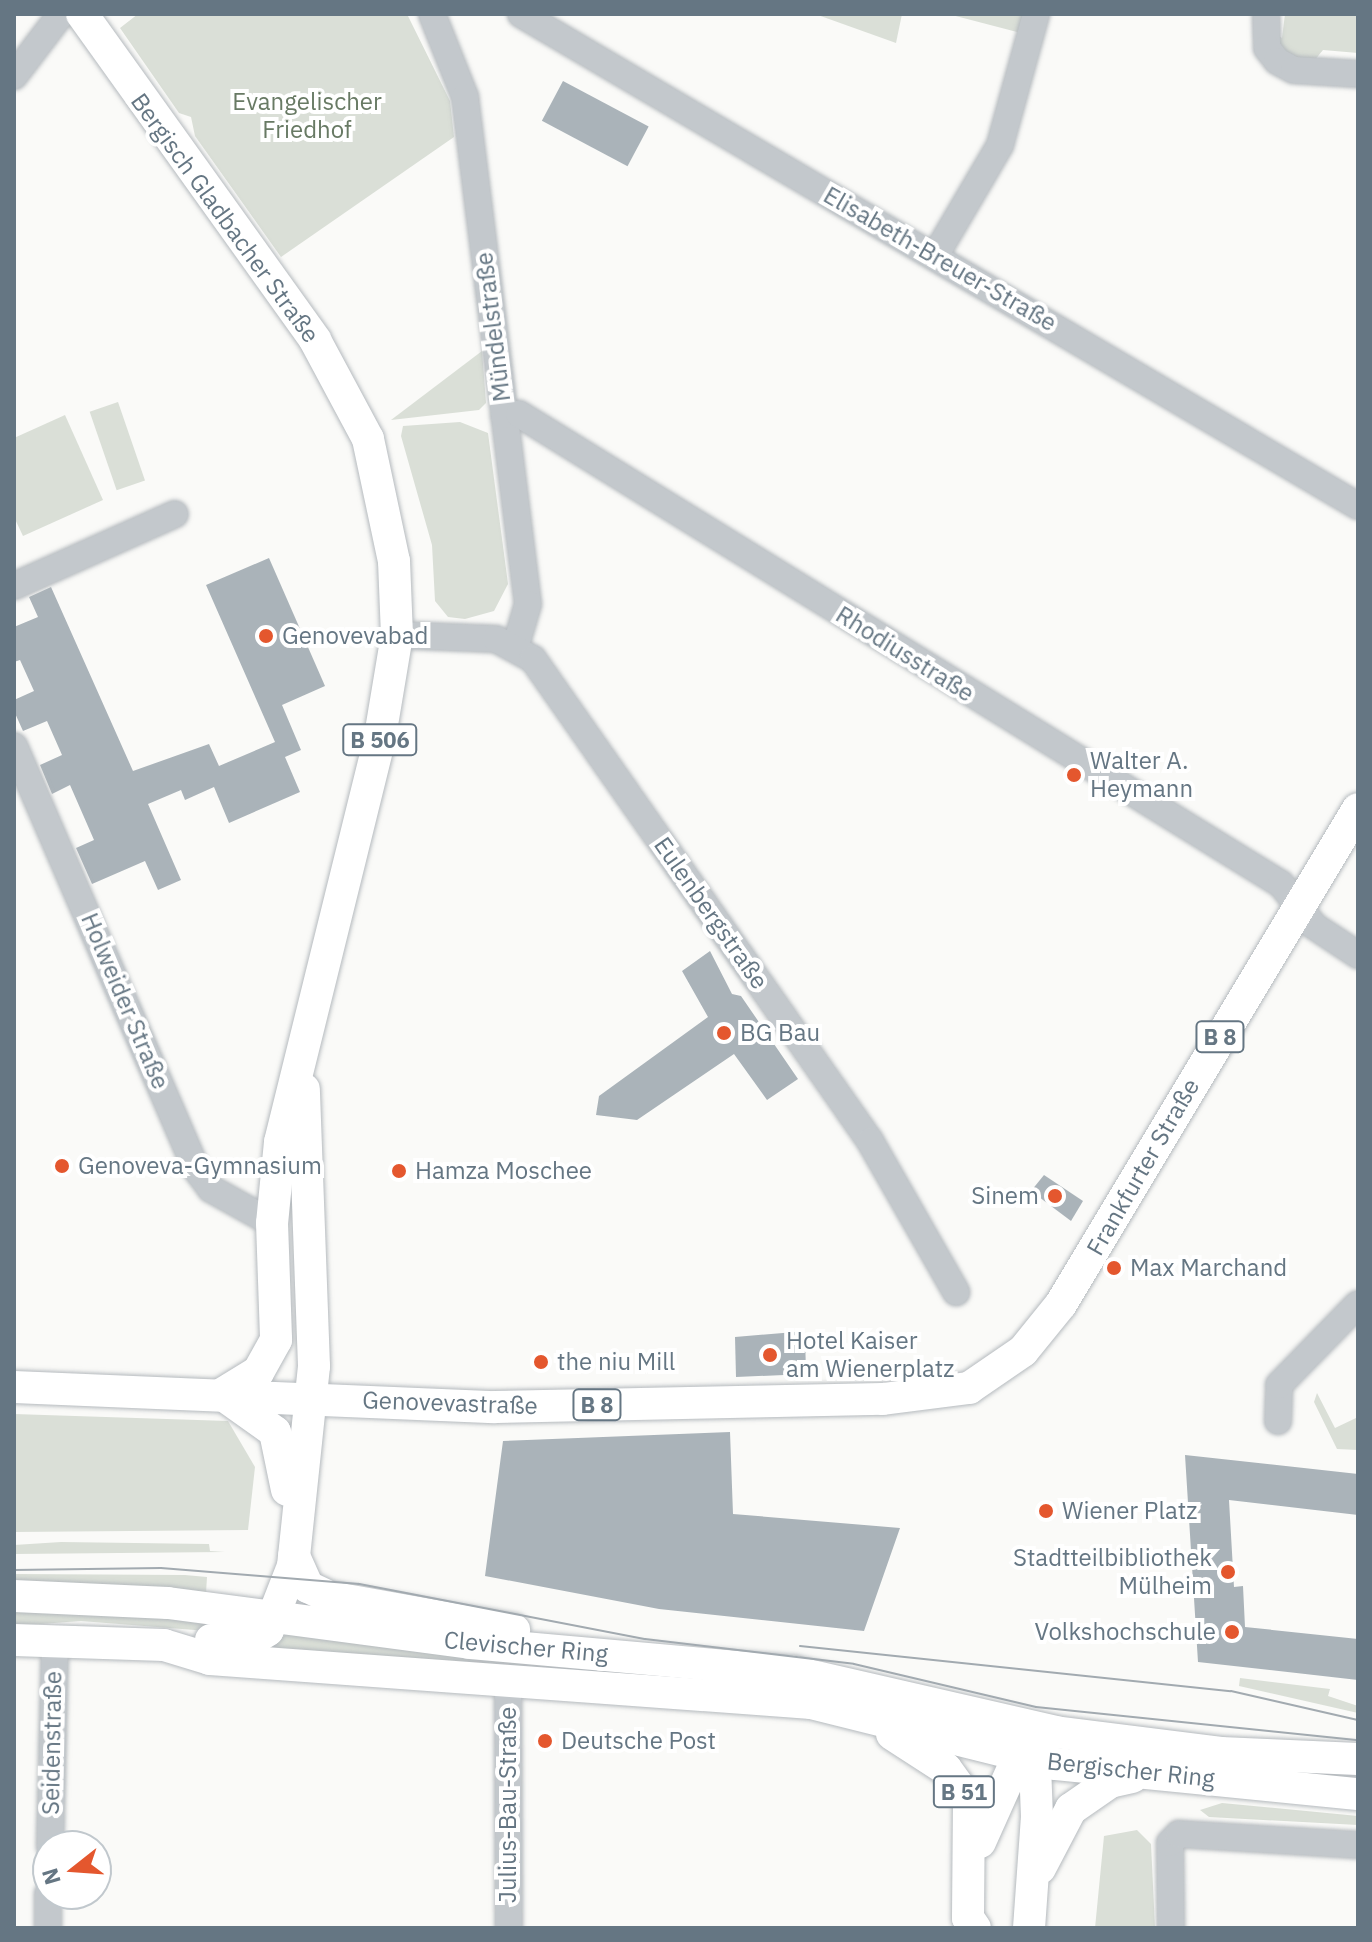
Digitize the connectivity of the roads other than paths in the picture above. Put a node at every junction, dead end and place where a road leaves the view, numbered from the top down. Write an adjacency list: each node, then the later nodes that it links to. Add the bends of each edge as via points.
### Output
1 (61, 14): 8 (street)
2 (82, 14): 14 (main road, Bergisch Gladbacher Straße / B 506, via 315,340 355,415 388,526)
3 (432, 14): 10 (street, Mündelstraße, via 465,97)
4 (521, 14): 9 (street, Elisabeth-Breuer-Straße)
5 (1036, 14): 9 (street, via 1000,145)
6 (1266, 14): 7 (street, via 1267,48 1277,61 1294,70)
7 (1358, 74)
8 (14, 76)
9 (935, 256): 11 (street, Elisabeth-Breuer-Straße)
10 (504, 415): 15 (street, Mündelstraße, via 528,604); 18 (street, Rhodiusstraße, via 519,414 1281,884)
11 (1358, 506)
12 (175, 514): 13 (street)
13 (14, 586)
14 (397, 635): 15 (street); 20 (main road, Bergisch Gladbacher Straße / B 506, via 379,742)
15 (516, 645): 22 (street, Eulenbergstraße, via 533,659 870,1141)
16 (14, 746): 21 (street, Holweider Straße, via 196,1169 211,1189)
17 (1358, 809): 18 (main road, Frankfurter Straße / B 8)
18 (1299, 906): 19 (street, Rhodiusstraße); 25 (main road, Frankfurter Straße / B 8, via 1061,1304 1023,1351)
19 (1358, 955)
20 (304, 1035): 21 (main road, Bergisch Gladbacher Straße / B 506, via 280,1142); 28 (main road, Bergisch Gladbacher Straße / B 506)
21 (272, 1223): 23 (main road, Bergisch Gladbacher Straße / B 506)
22 (956, 1292)
23 (280, 1294): 27 (main road, Bergisch Gladbacher Straße / B 506, via 267,1360); 28 (main road)
24 (1358, 1304): 29 (street, via 1279,1385)
25 (980, 1383): 28 (main road, Genovevastraße / B 8, via 920,1397 730,1405 488,1407)
26 (14, 1387): 27 (main road, Genovevastraße / B 8)
27 (219, 1395): 28 (main road, Genovevastraße / B 8); 30 (main road, via 245,1405 275,1432)
28 (312, 1397): 30 (main road, Bergisch Gladbacher Straße)
29 (1278, 1421)
30 (293, 1523): 31 (main road, Bergisch Gladbacher Straße)
31 (294, 1556): 33 (main road, Bergisch Gladbacher Straße); 37 (main road, via 308,1587 329,1597)
32 (14, 1596): 33 (main road, Clevischer Ring)
33 (278, 1617): 36 (main road, via 249,1642); 37 (main road, Clevischer Ring)
34 (55, 1639): 35 (main road, Clevischer Ring); 36 (main road, Clevischer Ring); 44 (street, Seidenstraße)
35 (14, 1640)
36 (164, 1645): 38 (main road, Clevischer Ring, via 210,1659)
37 (642, 1658): 40 (main road, Clevischer Ring, via 805,1674)
38 (508, 1682): 39 (main road, Clevischer Ring, via 775,1699); 48 (street, Julius-Bau-Straße)
39 (861, 1717): 40 (main road, Bergischer Ring); 47 (main road, B 51, via 946,1769 969,1801 974,1827)
40 (1028, 1748): 41 (main road, Bergischer Ring); 42 (main road, Bergischer Ring); 46 (main road); 47 (main road, B 51, via 983,1823)
41 (1358, 1759)
42 (1144, 1775): 43 (main road, Bergischer Ring); 46 (main road, via 1110,1782 1071,1809)
43 (1358, 1794)
44 (50, 1830)
45 (1358, 1845): 49 (street, via 1200,1832 1170,1843)
46 (1027, 1911)
47 (970, 1925)
48 (509, 1928)
49 (1171, 1928)

